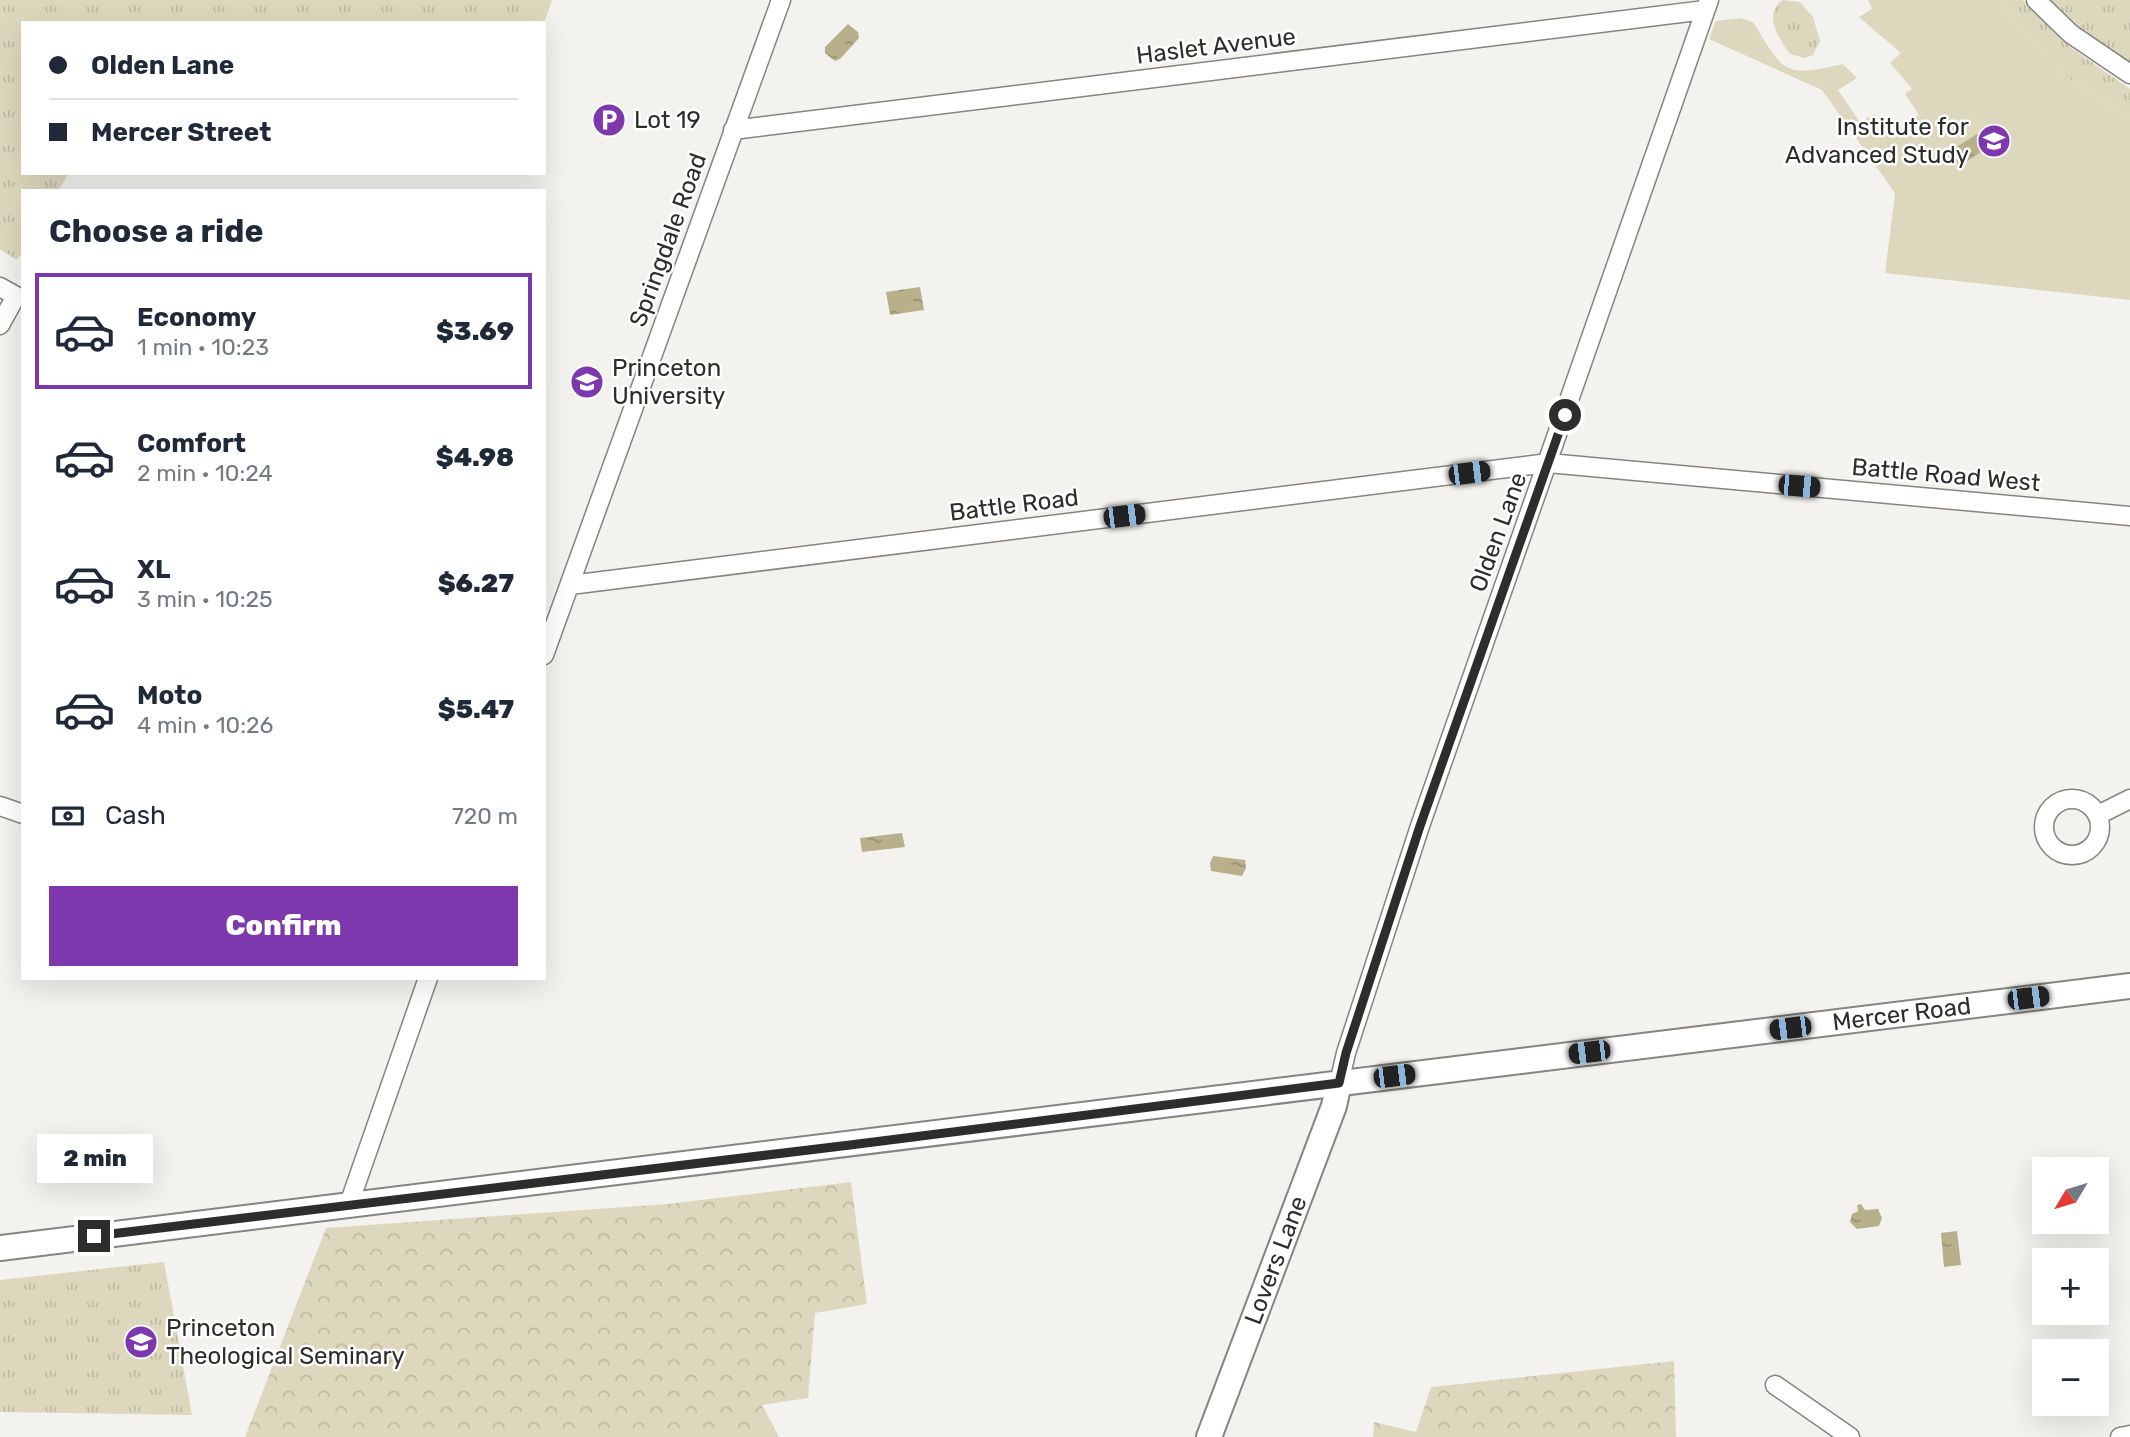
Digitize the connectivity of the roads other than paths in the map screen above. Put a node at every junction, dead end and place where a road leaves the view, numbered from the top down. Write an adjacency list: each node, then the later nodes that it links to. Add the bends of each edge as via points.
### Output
1 (781, 0): 5 (street, Springdale Road)
2 (2036, 0): 4 (street, via 2071,34)
3 (1707, 5): 5 (street, Haslet Avenue); 8 (street, Olden Lane)
4 (2130, 74)
5 (733, 130): 10 (street, Springdale Road)
6 (0, 287): 7 (street, via 16,296)
7 (0, 325)
8 (1548, 463): 9 (street, Battle Road West); 10 (street, Battle Road); 18 (street, Olden Lane, via 1420,826)
9 (2130, 516)
10 (570, 586): 11 (street, Springdale Road)
11 (546, 650)
12 (2130, 799): 15 (street)
13 (0, 806): 14 (street)
14 (21, 813)
15 (2098, 815)
16 (427, 980): 19 (street)
17 (2130, 986): 18 (main road, Mercer Road)
18 (1339, 1083): 19 (main road, Mercer Road); 23 (main road, Lovers Lane)
19 (349, 1204): 20 (main road, Mercer Road)
20 (0, 1248)
21 (1775, 1385): 24 (street)
22 (2130, 1435): 25 (street)
23 (1209, 1437)
24 (1850, 1437)
25 (2120, 1437)

